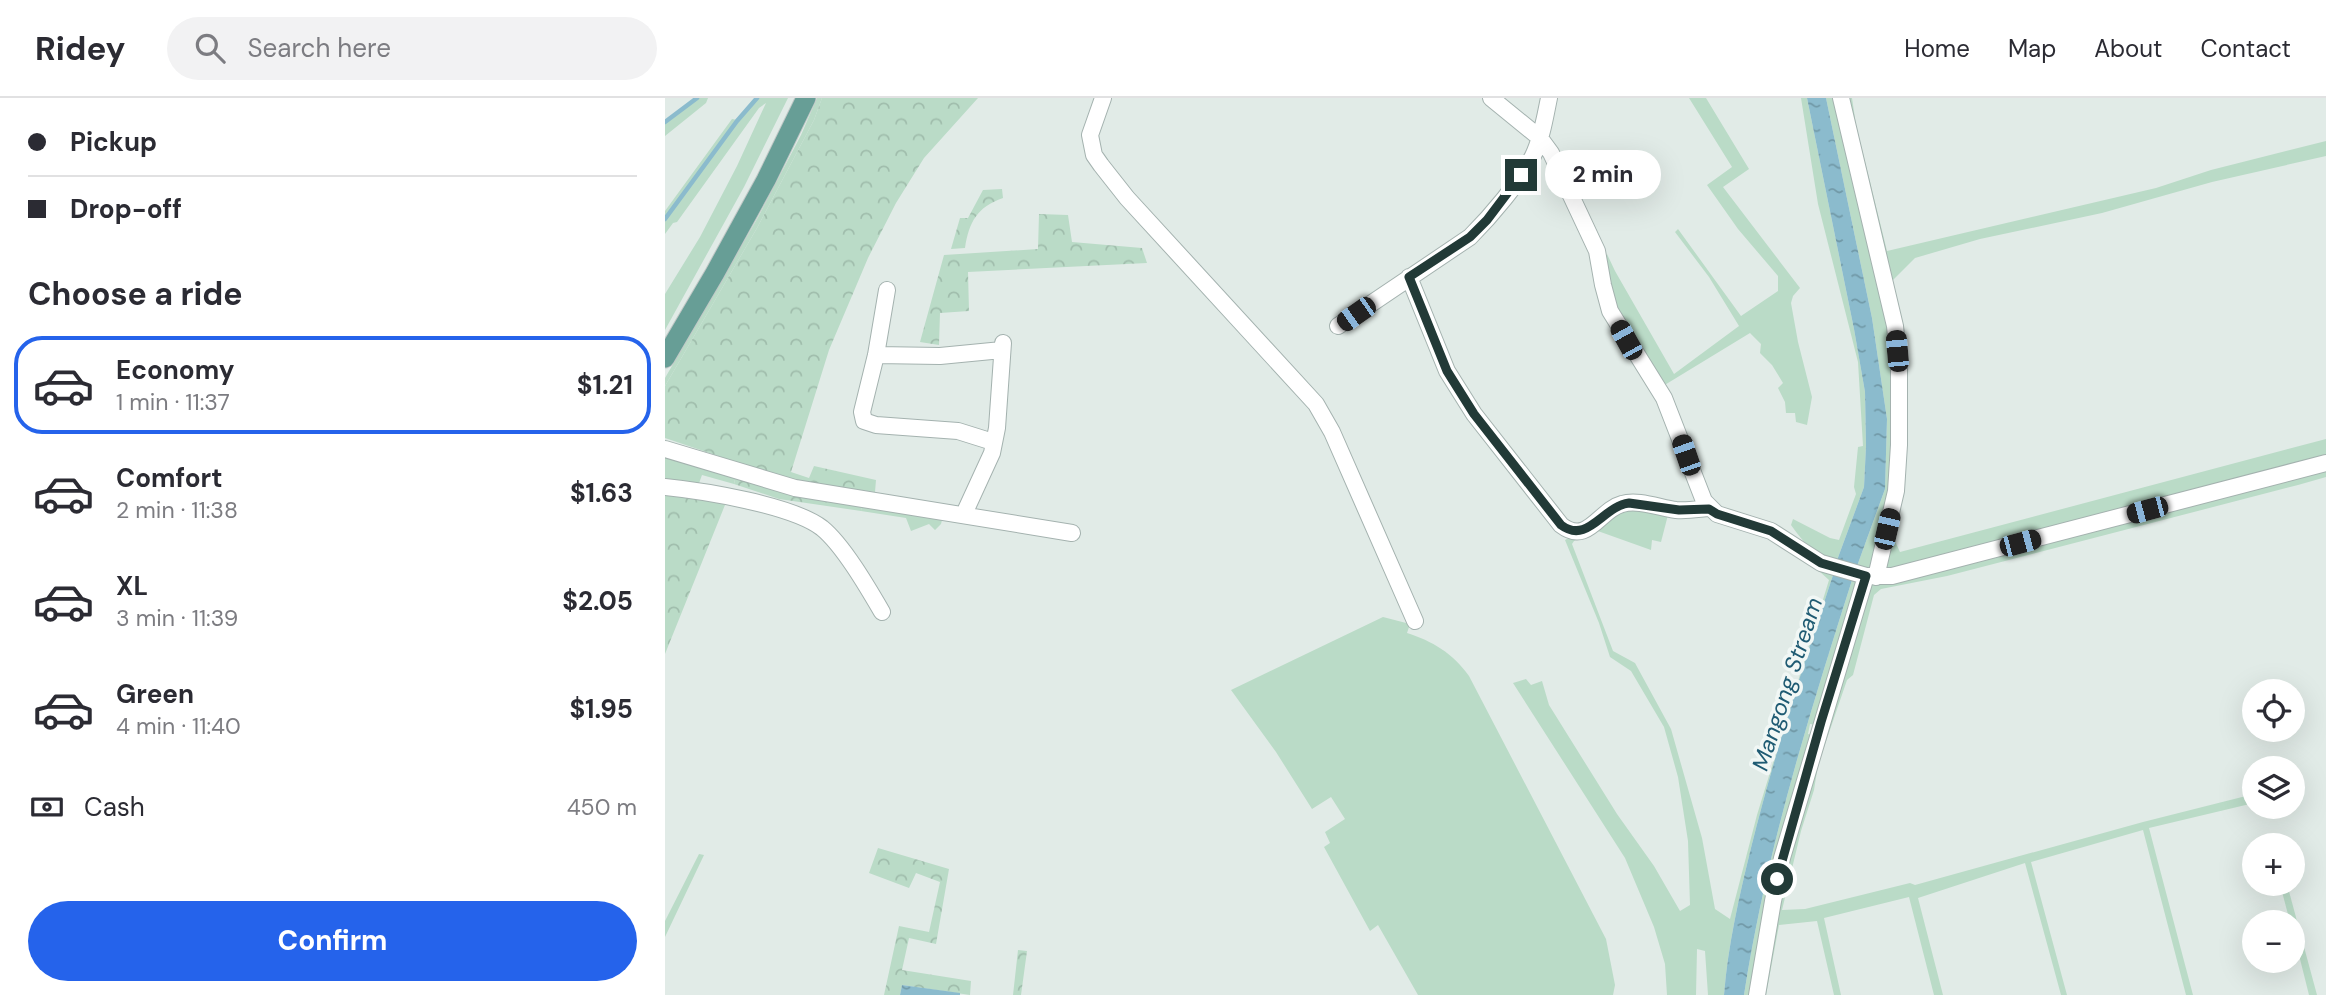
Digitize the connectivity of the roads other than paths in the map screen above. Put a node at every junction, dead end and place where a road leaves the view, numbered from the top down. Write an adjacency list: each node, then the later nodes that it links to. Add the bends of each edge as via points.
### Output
1 (806, 98): 11 (main road, via 766,180)
2 (1103, 98): 21 (street, via 1090,135 1094,155 1135,207 1316,404)
3 (1492, 98): 6 (street)
4 (1549, 98): 6 (street)
5 (1841, 98): 19 (street, via 1893,316 1899,365 1896,491)
6 (1540, 138): 7 (street, via 1527,166 1487,220 1470,237); 16 (street, via 1597,250 1610,311 1664,398)
7 (1409, 277): 9 (street); 16 (street, via 1447,371 1474,414 1561,525 1583,531 1629,503)
8 (887, 290): 10 (street)
9 (1338, 326)
10 (876, 355): 12 (street, via 862,412 864,421 958,431); 12 (street, via 940,356 1002,347)
11 (665, 358)
12 (993, 442): 17 (street, via 981,483)
13 (665, 449): 17 (street, via 795,488)
14 (2326, 463): 19 (street, via 1892,576)
15 (665, 486): 20 (street, via 750,502 812,522 832,537)
16 (1709, 509): 19 (street, via 1771,531 1821,563)
17 (964, 514): 18 (street)
18 (1072, 533)
19 (1866, 576): 22 (street, via 1782,858)
20 (882, 612)
21 (1415, 621)
22 (1757, 995)

